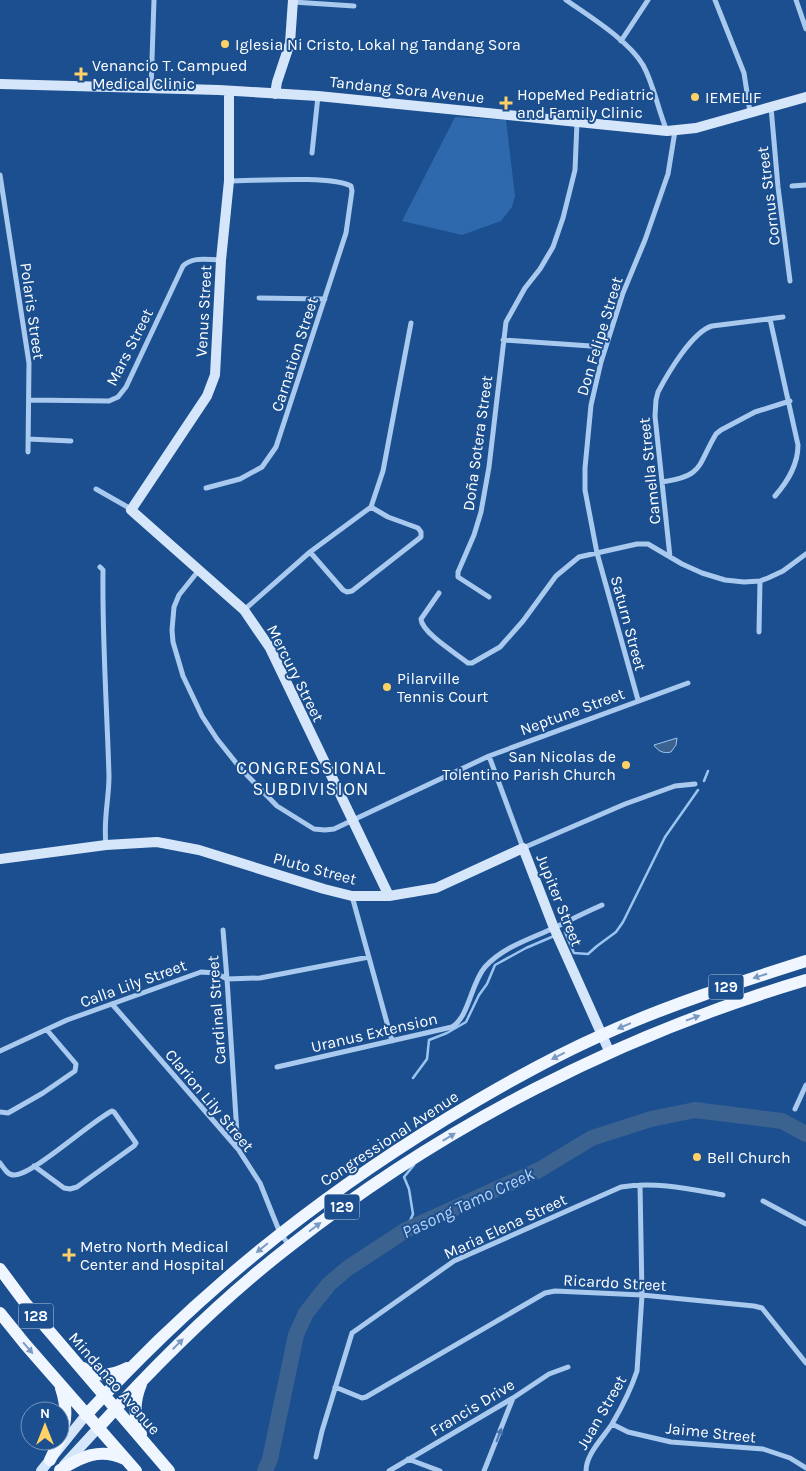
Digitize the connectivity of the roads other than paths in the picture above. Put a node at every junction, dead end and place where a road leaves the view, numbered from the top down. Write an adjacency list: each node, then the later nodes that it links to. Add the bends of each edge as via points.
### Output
1 (154, 0): 11 (street)
2 (566, 0): 9 (street)
3 (648, 0): 9 (street)
4 (715, 0): 17 (street, via 744,74)
5 (796, 0): 8 (street)
6 (293, 1): 7 (street); 13 (street, via 290,43)
7 (354, 6)
8 (806, 29)
9 (621, 41): 19 (street, via 643,66)
10 (0, 84): 11 (street, Tandang Sora Avenue)
11 (151, 89): 12 (street, Tandang Sora Avenue)
12 (229, 91): 13 (street, Tandang Sora Avenue); 22 (street, Venus Street)
13 (275, 94): 14 (street, Tandang Sora Avenue)
14 (318, 96): 18 (street, Tandang Sora Avenue); 20 (street)
15 (806, 98): 16 (street, Tandang Sora Avenue)
16 (771, 107): 17 (street, Tandang Sora Avenue); 26 (street, Cornus Street)
17 (750, 112): 19 (street, Tandang Sora Avenue, via 696,128)
18 (577, 122): 19 (street, Tandang Sora Avenue); 32 (street, Doña Sotera Street, via 575,170 563,218 553,247 512,308)
19 (671, 131): 33 (street, Don Felipe Street, via 668,174)
20 (312, 153)
21 (0, 175): 34 (street, Polaris Street, via 29,363)
22 (229, 181): 25 (street, Venus Street); 28 (street, Carnation Street, via 344,182 351,186 346,233)
23 (806, 185): 24 (street)
24 (792, 186)
25 (221, 260): 34 (street, Mars Street, via 195,259 183,266 126,387 118,397 109,401); 44 (street, Venus Street, via 215,375 207,396)
26 (790, 281)
27 (259, 298): 28 (street)
28 (325, 299): 40 (street, Carnation Street, via 276,447 262,468 240,479)
29 (783, 317): 30 (street, Camella Street)
30 (770, 319): 35 (street); 39 (street, Camella Street, via 702,330 672,370 656,400)
31 (411, 323): 43 (street, via 383,471)
32 (504, 340): 33 (street); 53 (street, Doña Sotera Street, via 481,512 457,575)
33 (605, 347): 46 (street, Don Felipe Street, via 591,405 585,468)
34 (30, 400): 36 (street, Polaris Street)
35 (790, 402): 39 (street, via 755,412 721,430 698,468 683,478); 42 (street, via 797,457 787,481)
36 (28, 439): 37 (street); 38 (street, Polaris Street)
37 (71, 441)
38 (28, 452)
39 (662, 482): 48 (street, Camella Street)
40 (206, 488)
41 (96, 489): 44 (street, Mercury Street)
42 (775, 496)
43 (371, 507): 45 (street); 45 (street, via 418,528 421,537 347,592)
44 (132, 510): 50 (street, Mercury Street)
45 (310, 552): 54 (street)
46 (597, 553): 48 (street, via 648,544); 52 (street, via 579,557 556,576 500,647 476,662 468,663 421,623); 57 (street, Saturn Street)
47 (806, 554): 51 (street, via 782,571)
48 (670, 557): 51 (street, via 725,580)
49 (100, 567): 61 (street, via 103,570 102,625 108,715)
50 (199, 570): 54 (street, Mercury Street); 60 (street, Neptune Street, via 179,595 174,607 172,630 183,676 202,716 241,769 276,806 314,829 334,829)
51 (760, 581): 55 (street)
52 (439, 592)
53 (489, 597)
54 (244, 610): 60 (street, Mercury Street, via 270,648)
55 (759, 632)
56 (688, 683): 57 (street, Neptune Street)
57 (638, 700): 58 (street, Neptune Street)
58 (489, 756): 60 (street, Neptune Street); 62 (street, Jupiter Street)
59 (694, 784): 62 (street, Pluto Street, via 675,786 625,804)
60 (352, 821): 65 (street, Mercury Street)
61 (106, 845): 63 (street, Pluto Street); 64 (street, Pluto Street, via 176,844)
62 (523, 848): 65 (street, Pluto Street, via 436,888); 67 (street, Jupiter Street)
63 (0, 860)
64 (352, 896): 65 (street, Pluto Street); 69 (street)
65 (389, 896)
66 (602, 905): 67 (street, Uranus Extension)
67 (554, 928): 75 (street, Jupiter Street); 76 (street, Uranus Extension, via 514,945 484,968 456,1025)
68 (223, 930): 71 (street, Cardinal Street)
69 (369, 958): 71 (street, Calla Lily Street, via 260,978); 76 (street)
70 (806, 961): 75 (main road, Congressional Avenue / 129, one-way to 75, via 684,1001)
71 (227, 979): 73 (street, Calla Lily Street, via 216,973 201,972); 83 (street, Cardinal Street)
72 (806, 980): 78 (main road, Congressional Avenue / 129, one-way to 72, via 687,1020)
73 (112, 1004): 74 (street, Calla Lily Street); 83 (street, Clarion Lily Street)
74 (46, 1030): 77 (street, Calla Lily Street); 82 (street, via 76,1064 75,1071 8,1113)
75 (602, 1035): 78 (street, Jupiter Street); 90 (main road, Congressional Avenue / 129, one-way to 90, via 512,1079 415,1138)
76 (392, 1041): 79 (street, Uranus Extension)
77 (0, 1051)
78 (610, 1053): 91 (main road, Congressional Avenue / 129, one-way to 78, via 429,1149 521,1095)
79 (277, 1066)
80 (806, 1085): 81 (street)
81 (795, 1109)
82 (0, 1112)
83 (238, 1149): 90 (street, Clarion Lily Street, via 260,1183)
84 (0, 1163): 85 (street, via 6,1171 16,1175)
85 (34, 1166): 85 (street, via 112,1111 136,1143 70,1189)
86 (640, 1185): 87 (street, Maria Elena Street, via 680,1187); 93 (street, Juan Street); 101 (street, Maria Elena Street, via 612,1190 454,1261 352,1333)
87 (723, 1195)
88 (764, 1202): 89 (street)
89 (806, 1224)
90 (280, 1233): 91 (street, Clarion Lily Street); 96 (main road, Congressional Avenue / 129, one-way to 96, via 210,1292)
91 (290, 1246): 99 (main road, Congressional Avenue / 129, one-way to 91, via 211,1313)
92 (0, 1270): 95 (main road, Mindanao Avenue / 128)
93 (642, 1295): 97 (street, Ricardo Street, via 762,1308); 101 (street, Ricardo Street, via 555,1291 366,1398); 107 (street, Juan Street, via 638,1370)
94 (0, 1313): 100 (main road, 128, one-way to 100)
95 (73, 1360): 96 (main road, via 89,1372 103,1375 117,1373); 102 (main road, Mindanao Avenue / 128)
96 (136, 1363): 102 (main road, Congressional Avenue / 129)
97 (806, 1363)
98 (568, 1367): 103 (street, Francis Drive, via 549,1374)
99 (143, 1378): 105 (main road, Congressional Avenue / 129); 109 (main road, via 136,1396 135,1412)
100 (58, 1381): 104 (main road); 106 (main road, 128)
101 (335, 1387): 111 (street, Maria Elena Street)
102 (104, 1396): 105 (main road, Mindanao Avenue / 128); 106 (main road, Congressional Avenue / 129)
103 (513, 1398): 112 (street, Francis Drive); 122 (street, one-way to 103)
104 (64, 1401)
105 (116, 1409): 108 (main road, Congressional Avenue / 129); 109 (main road, Mindanao Avenue / 128)
106 (86, 1415): 108 (main road, 128); 113 (street, Congressional Avenue / 129)
107 (612, 1424): 115 (street, Jaime Street, via 628,1432 671,1442 763,1449 790,1458); 123 (street, Juan Street, via 586,1463)
108 (98, 1428): 114 (main road, 128); 116 (street, Congressional Avenue / 129)
109 (145, 1443): 119 (main road, Mindanao Avenue / 128)
110 (54, 1451): 113 (main road)
111 (316, 1457)
112 (408, 1459): 120 (street, Francis Drive); 121 (street)
113 (50, 1460): 117 (street, Congressional Avenue / 129)
114 (126, 1460): 116 (main road, via 109,1453 94,1453); 118 (main road, 128)
115 (806, 1468)
116 (59, 1470)
117 (41, 1471)
118 (136, 1471)
119 (169, 1471)
120 (390, 1471)
121 (440, 1471)
122 (484, 1471)
123 (586, 1471)

